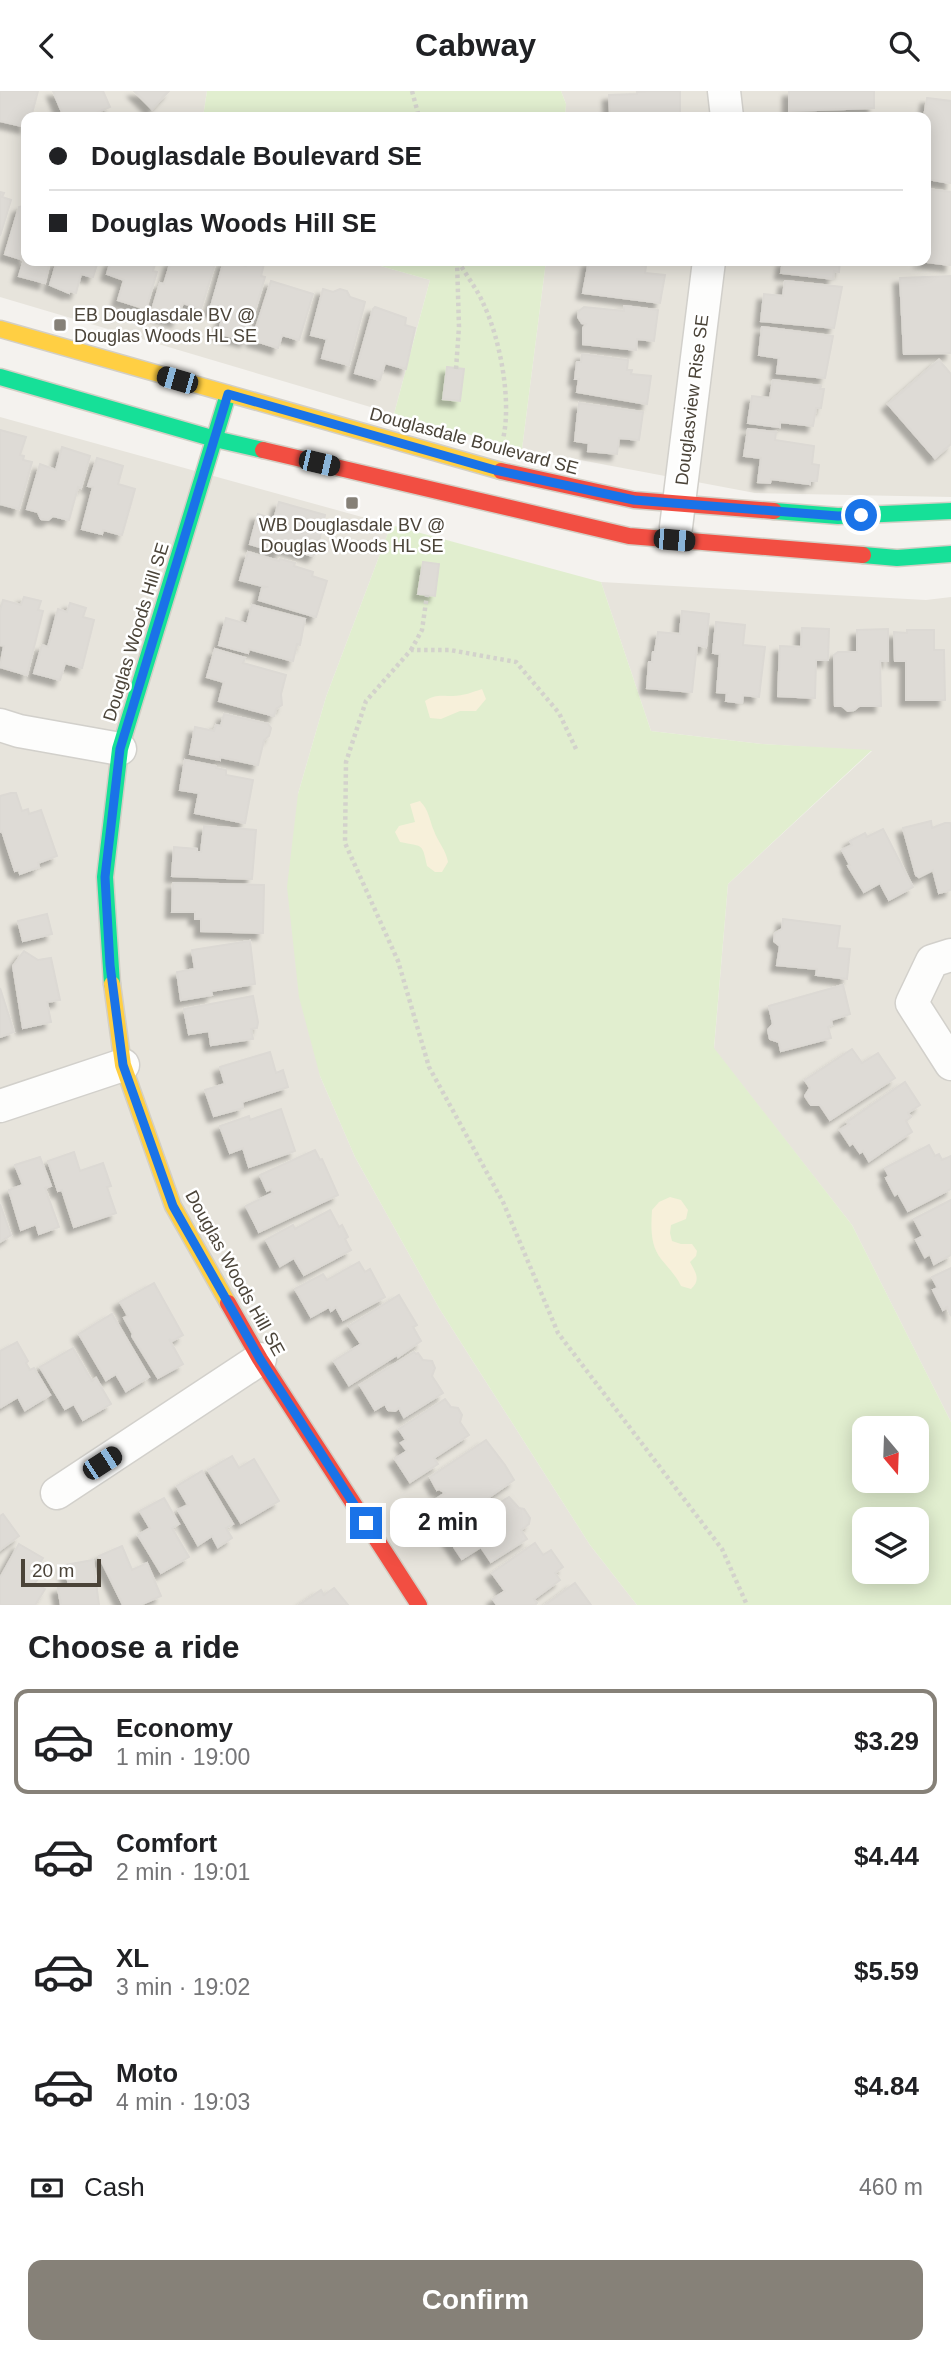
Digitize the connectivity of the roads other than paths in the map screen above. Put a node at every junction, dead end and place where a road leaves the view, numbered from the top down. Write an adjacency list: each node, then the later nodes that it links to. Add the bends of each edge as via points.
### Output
1 (724, 91): 2 (street)
2 (726, 112)
3 (708, 266): 8 (street, Douglasview Rise SE)
4 (0, 329): 6 (street, Douglasdale Boulevard SE)
5 (0, 377): 7 (street)
6 (228, 394): 7 (street, Douglas Woods Hill SE); 8 (street, Douglasdale Boulevard SE, via 495,470 634,500)
7 (215, 439): 10 (street, via 629,536); 13 (street, Douglas Woods Hill SE)
8 (679, 504): 9 (street, Douglasdale Boulevard SE, via 838,516); 10 (street, Douglasview Rise SE)
9 (951, 511)
10 (674, 540): 11 (street, via 897,558)
11 (951, 554)
12 (6, 731): 13 (street)
13 (120, 749): 16 (street, Douglas Woods Hill SE, via 105,877)
14 (951, 955): 15 (street, via 932,961 912,1003)
15 (951, 1064)
16 (123, 1065): 17 (street); 18 (street, Douglas Woods Hill SE, via 173,1206)
17 (0, 1106)
18 (260, 1359): 19 (street); 20 (street, Douglas Woods Hill SE)
19 (57, 1493)
20 (419, 1605)

